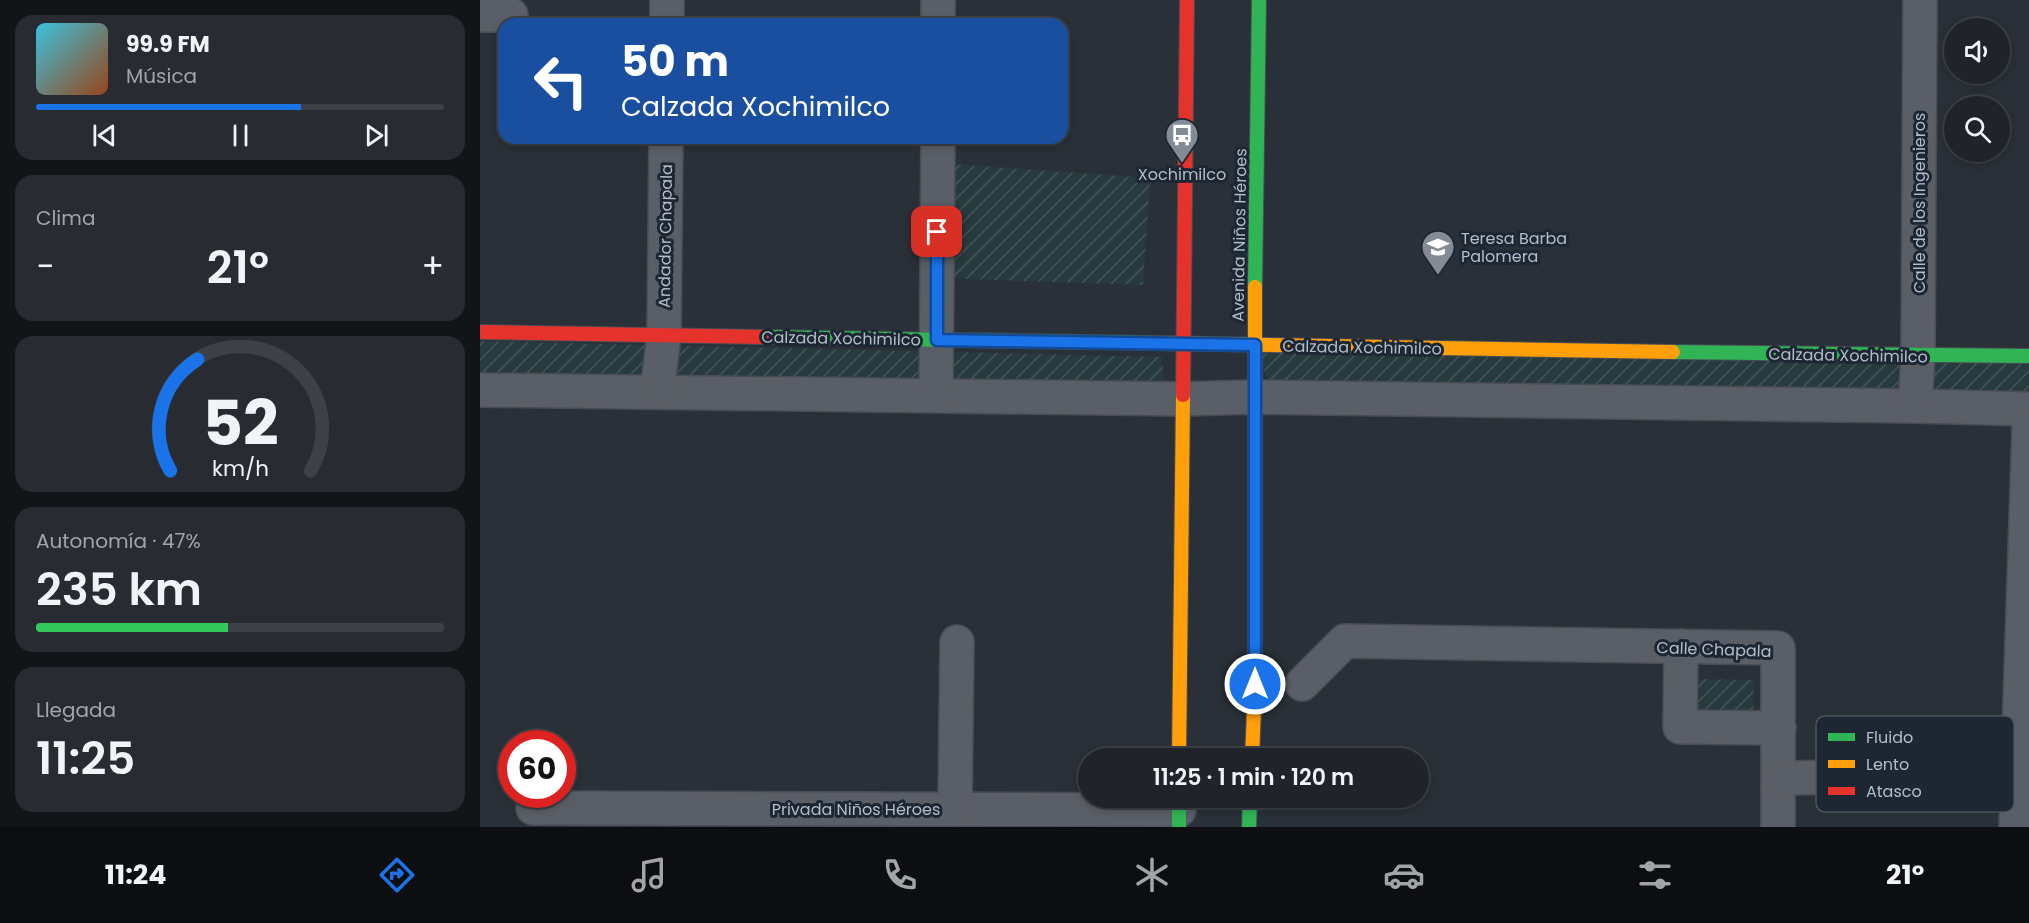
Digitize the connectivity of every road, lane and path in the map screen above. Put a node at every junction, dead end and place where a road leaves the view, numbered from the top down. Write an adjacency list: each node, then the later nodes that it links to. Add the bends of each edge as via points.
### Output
1 (667, 0): 6 (street)
2 (938, 0): 7 (street)
3 (1187, 0): 13 (main road)
4 (1259, 0): 14 (main road, Avenida Niños Héroes)
5 (1920, 0): 15 (street, Calle de los Ingenieros)
6 (667, 18)
7 (938, 18)
8 (666, 144): 11 (street, Andador Chapala)
9 (938, 144): 12 (street)
10 (480, 332): 11 (main road, Calzada Xochimilco)
11 (664, 334): 12 (main road, Calzada Xochimilco); 18 (street, Andador Chapala)
12 (937, 340): 13 (main road, Calzada Xochimilco); 19 (street)
13 (1183, 344): 14 (main road, Calzada Xochimilco); 21 (main road)
14 (1255, 345): 15 (main road, Calzada Xochimilco); 20 (main road, Avenida Niños Héroes)
15 (1918, 356): 16 (main road, Calzada Xochimilco); 22 (street, Calle de los Ingenieros)
16 (2029, 356)
17 (480, 390): 18 (street)
18 (657, 392): 19 (street)
19 (936, 395): 21 (street)
20 (1254, 397): 21 (street); 22 (street); 30 (main road, Avenida Niños Héroes)
21 (1183, 399): 29 (main road)
22 (1915, 406): 23 (street)
23 (2029, 409)
24 (2029, 428): 31 (street)
25 (957, 642): 36 (street)
26 (1682, 646): 27 (street, Calle Chapala, via 1345,641); 28 (street, Calle Chapala, via 1778,648); 28 (street, via 1680,727)
27 (1302, 684)
28 (1779, 728): 33 (street, Calle Chapala)
29 (1179, 748)
30 (1252, 748)
31 (2022, 755): 40 (street)
32 (1816, 774): 33 (street)
33 (1779, 778): 39 (street, Calle Chapala)
34 (576, 807): 36 (street, Privada Niños Héroes)
35 (1250, 808): 38 (main road)
36 (955, 809): 37 (street, Privada Niños Héroes)
37 (1179, 812)
38 (1249, 827)
39 (1778, 827)
40 (2016, 827)

